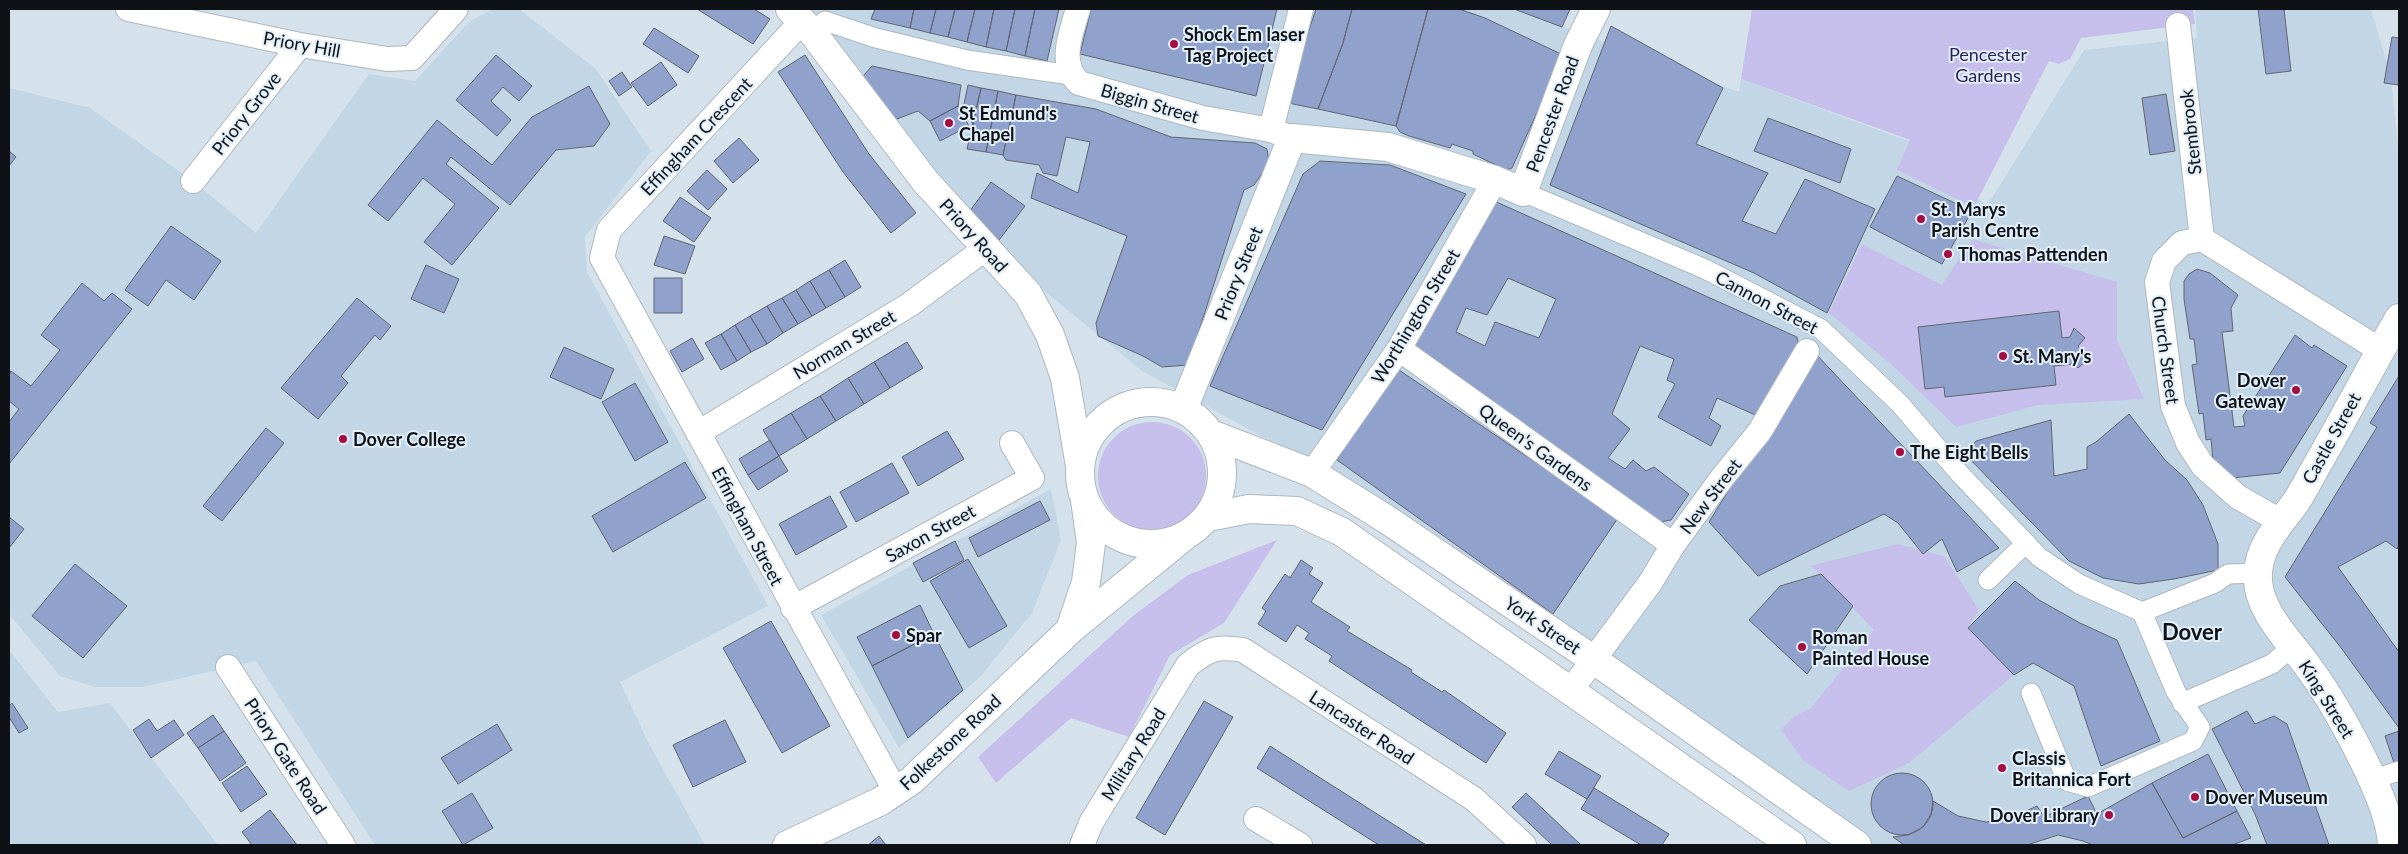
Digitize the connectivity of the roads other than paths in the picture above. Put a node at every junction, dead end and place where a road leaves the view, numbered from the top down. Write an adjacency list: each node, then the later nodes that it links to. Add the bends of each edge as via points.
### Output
1 (128, 9): 8 (street, Priory Hill)
2 (456, 9): 8 (street, Priory Hill, via 412,58 387,59)
3 (1078, 9): 9 (street, via 1066,52)
4 (1301, 9): 10 (street)
5 (1596, 9): 13 (main road, Pencester Road, via 1578,45)
6 (802, 20): 9 (street, Biggin Street, via 825,21 876,38 967,60); 15 (main road, Priory Road, via 925,181); 16 (street, Effingham Crescent, via 609,230)
7 (2178, 25): 14 (street, Stembrook)
8 (300, 45): 12 (street, Priory Grove)
9 (1071, 75): 10 (street, Biggin Street, via 1079,83 1203,118)
10 (1282, 134): 11 (main road, Biggin Street, via 1388,147); 22 (main road, Priory Street)
11 (1495, 180): 13 (main road, Pencester Road); 19 (street, Worthington Street)
12 (193, 181)
13 (1523, 192): 18 (street, Cannon Street, via 1705,269)
14 (2202, 239): 20 (street); 30 (street, Church Street, via 2182,243 2164,261 2157,282 2173,406 2188,443 2203,466 2238,497)
15 (986, 248): 23 (street, Norman Street, via 909,305); 26 (main road, Priory Road, via 1028,294 1050,335 1065,378)
16 (602, 258): 23 (street, Effingham Street)
17 (2399, 318): 20 (main road, Castle Street)
18 (1821, 329): 21 (street, New Street); 32 (street, Cannon Street, via 1900,404 1960,474)
19 (1399, 349): 27 (street, Worthington Street); 33 (street, Queen's Gardens)
20 (2380, 350): 30 (main road, Castle Street, via 2313,473)
21 (1806, 351): 33 (street, New Street, via 1760,431)
22 (1184, 407): 24 (main road); 26 (main road, via 1142,402 1107,417 1084,447)
23 (698, 433): 36 (street, Effingham Street)
24 (1211, 434): 27 (main road, York Street); 29 (main road, via 1222,464 1222,483)
25 (1012, 443): 36 (street, Saxon Street, via 1032,478)
26 (1080, 466): 28 (main road)
27 (1312, 473): 40 (main road, York Street, via 1386,519)
28 (1085, 500): 31 (main road, via 1109,531 1127,540 1147,544 1167,542); 38 (main road, Folkestone Road, via 1091,543 1086,582)
29 (1208, 517): 31 (main road); 43 (main road, York Street, via 1249,509 1297,511 1315,519 1342,532)
30 (2280, 521): 34 (main road, Castle Street, via 2269,539)
31 (1186, 535): 38 (main road, Folkestone Road)
32 (2026, 543): 35 (street); 37 (street, Cannon Street, via 2039,557 2079,584)
33 (1674, 545): 40 (street, New Street)
34 (2260, 565): 37 (street, via 2228,574 2215,583); 39 (main road, King Street, via 2265,602)
35 (1988, 580)
36 (793, 608): 48 (street, Effingham Street)
37 (2142, 612): 45 (street)
38 (1070, 630): 48 (main road, Folkestone Road)
39 (2292, 646): 45 (street, via 2272,664); 47 (main road, King Street, via 2331,700)
40 (1594, 660): 43 (street, New Street); 56 (main road, York Street)
41 (1188, 665): 53 (street, Military Road, via 1091,823); 55 (street, Lancaster Road, via 1204,653 1222,647 1243,650 1474,799)
42 (228, 667): 51 (street, Priory Gate Road)
43 (1571, 690): 50 (main road, York Street)
44 (2031, 693): 45 (street, via 2067,781 2088,788 2193,741 2200,727)
45 (2182, 703)
46 (2399, 771): 47 (street)
47 (2371, 780): 57 (main road, King Street, via 2387,821)
48 (896, 792): 52 (main road, Folkestone Road)
49 (1256, 819): 54 (street)
50 (1778, 841)
51 (343, 845)
52 (787, 845)
53 (1082, 845)
54 (1300, 845)
55 (1524, 845)
56 (1857, 845)
57 (2392, 845)

